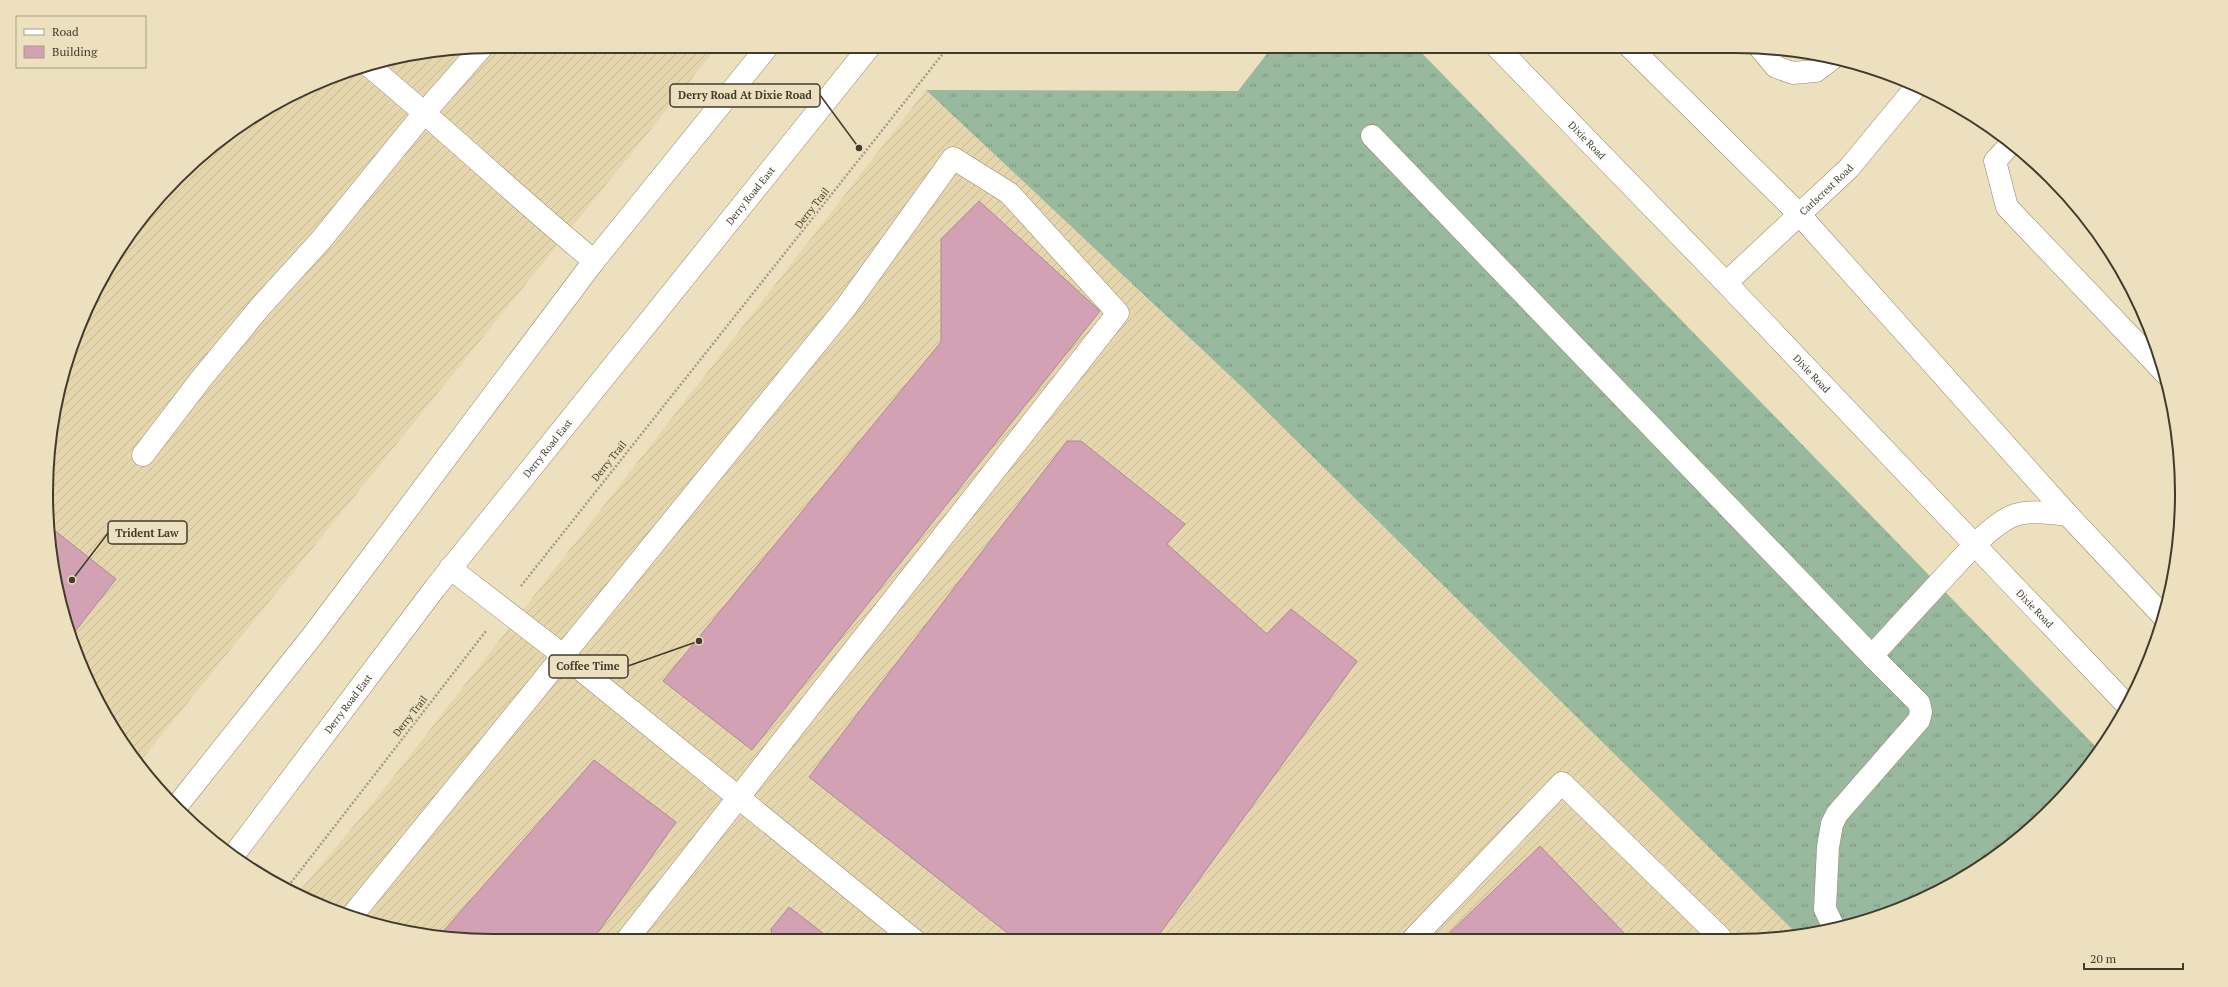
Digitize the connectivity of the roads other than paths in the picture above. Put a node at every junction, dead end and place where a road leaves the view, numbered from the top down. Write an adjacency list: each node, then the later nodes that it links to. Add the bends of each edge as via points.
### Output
1 (762, 53): 14 (main road)
2 (864, 53): 20 (main road, Derry Road East)
3 (1503, 53): 15 (main road, Dixie Road)
4 (1636, 53): 13 (main road)
5 (476, 54): 10 (main road)
6 (1765, 54): 7 (main road, via 1776,67 1793,73 1816,71)
7 (1827, 63)
8 (374, 70): 10 (main road)
9 (1913, 91): 13 (main road, Carlscrest Road, via 1849,168)
10 (424, 112): 14 (main road, via 507,188); 17 (main road, via 321,240 261,306 206,373)
11 (1372, 136): 23 (main road)
12 (2008, 148): 16 (main road, via 1995,161 2007,207)
13 (1798, 214): 15 (main road, Carlscrest Road); 18 (main road)
14 (594, 261): 26 (main road, via 313,635)
15 (1726, 283): 19 (main road, Dixie Road)
16 (2155, 363)
17 (143, 455)
18 (2068, 515): 19 (main road, via 2044,512 2011,517); 21 (main road)
19 (1975, 545): 23 (main road); 24 (main road, Dixie Road)
20 (450, 568): 22 (main road); 27 (main road, Derry Road East)
21 (2159, 612)
22 (564, 656): 25 (main road); 25 (main road, via 846,307 953,158 1009,193 1118,313); 28 (main road)
23 (1872, 656): 29 (main road, via 1919,703 1921,712 1919,720 1837,814 1832,824 1828,847 1825,909)
24 (2123, 701)
25 (739, 797): 30 (main road); 31 (main road)
26 (180, 802)
27 (237, 851)
28 (356, 912)
29 (1832, 923)
30 (631, 934)
31 (907, 934)
32 (1418, 934): 33 (main road, via 1562,783)
33 (1717, 934)

